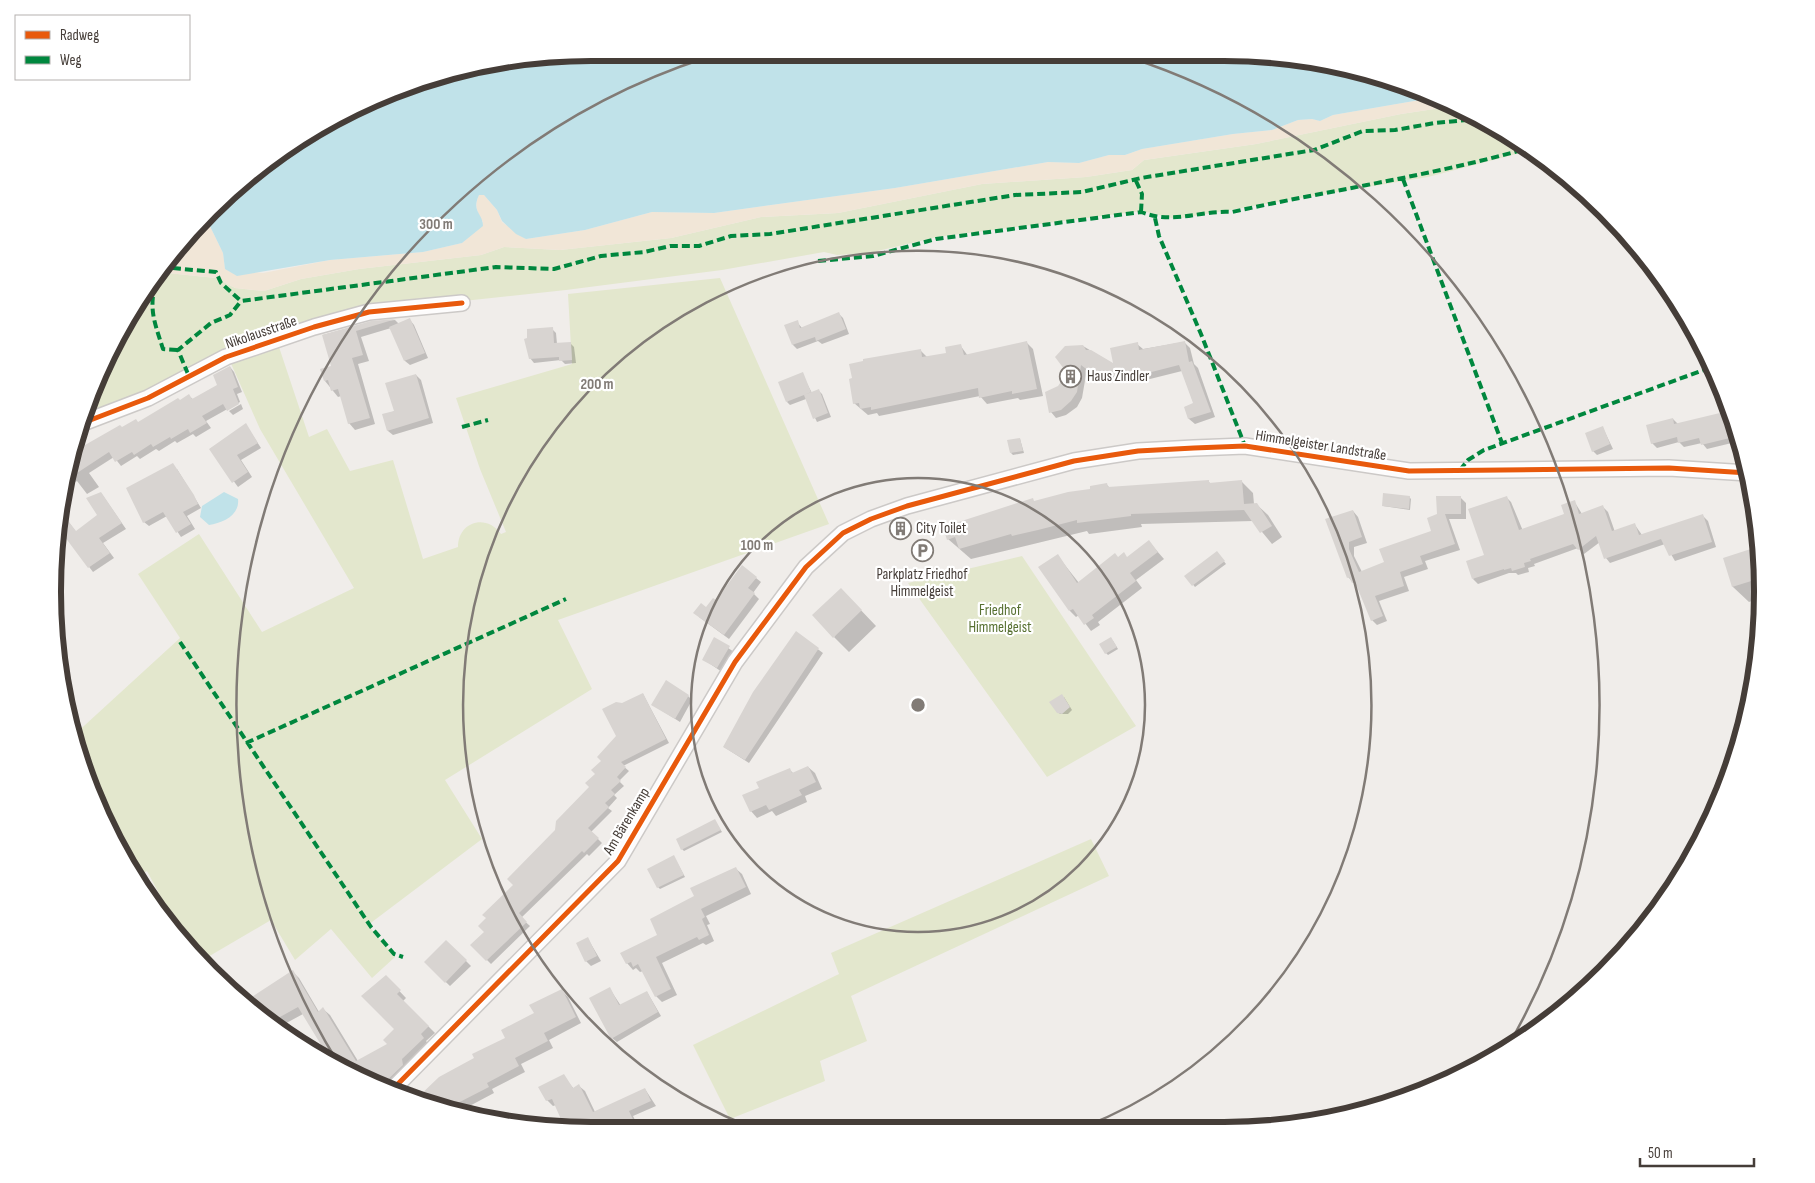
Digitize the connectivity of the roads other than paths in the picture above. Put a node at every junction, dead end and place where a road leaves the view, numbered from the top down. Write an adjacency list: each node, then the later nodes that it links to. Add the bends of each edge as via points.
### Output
1 (462, 303): 2 (street, Nikolausstraße, via 368,312 314,326 226,357 148,398)
2 (89, 420)
3 (1740, 473): 4 (street, Himmelgeister Landstraße, via 1669,468 1409,472 1245,446 1138,451 1074,461 907,506)
4 (843, 533): 5 (street, Am Bärenkamp, via 806,567 735,662 618,861)
5 (398, 1085)

